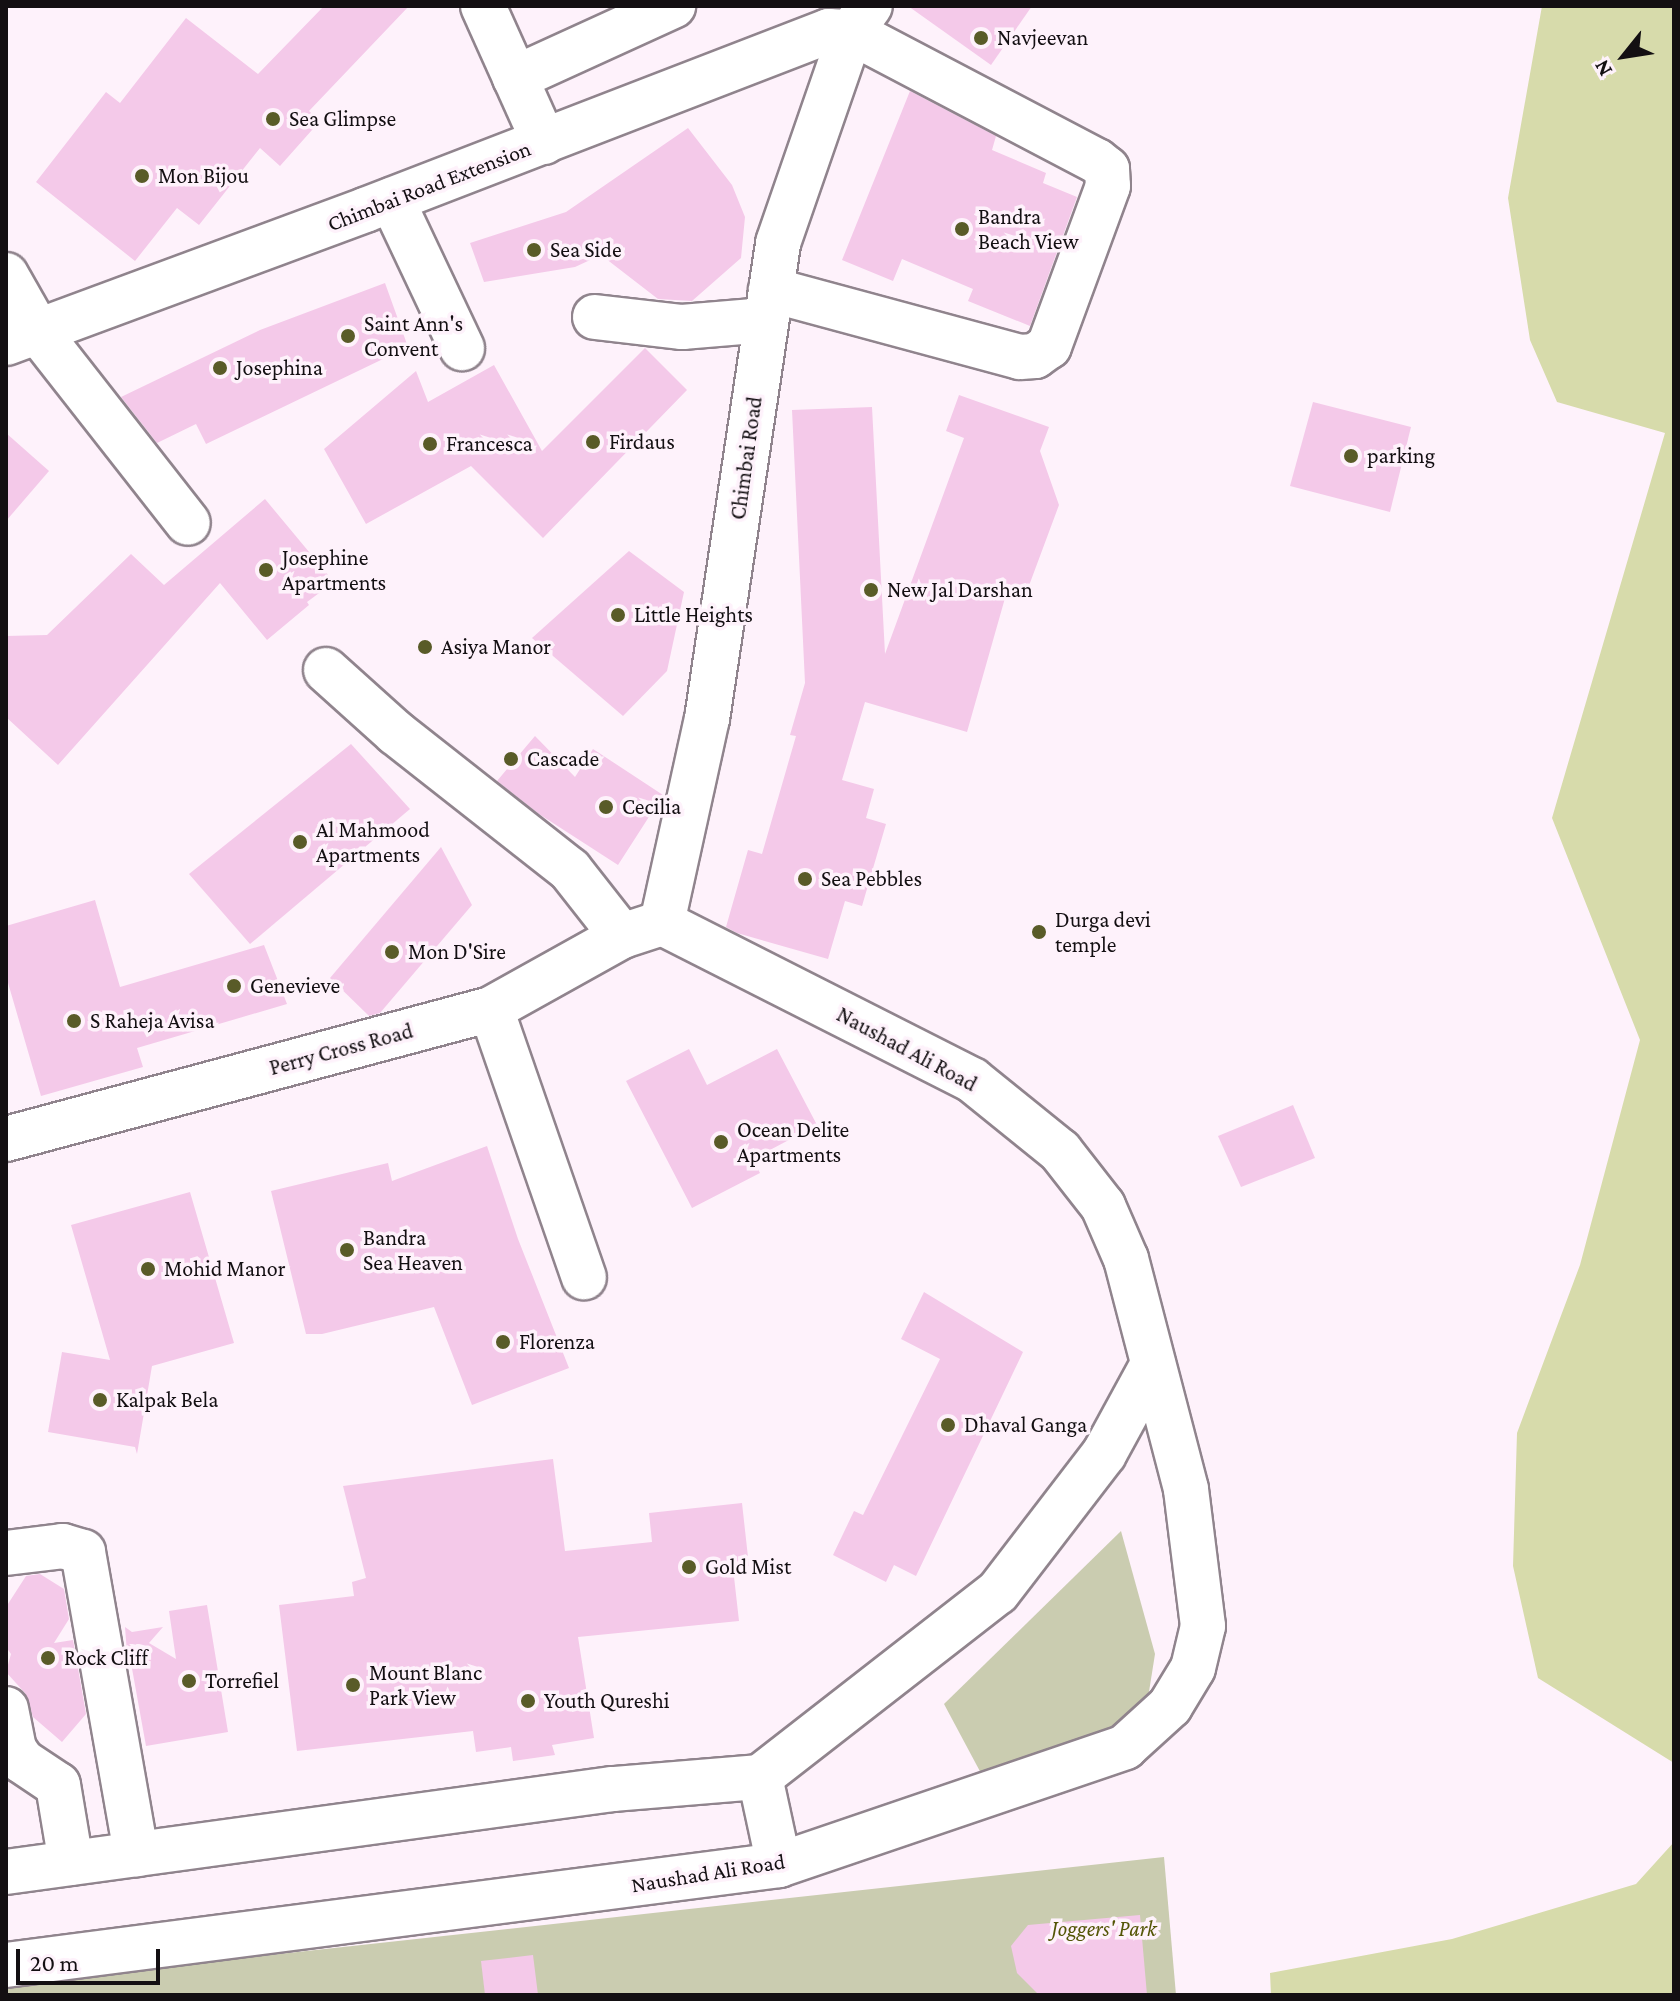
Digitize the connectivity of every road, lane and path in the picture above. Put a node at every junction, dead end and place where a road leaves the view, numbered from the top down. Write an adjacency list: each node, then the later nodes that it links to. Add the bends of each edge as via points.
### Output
1 (483, 6): 4 (street)
2 (673, 6): 4 (street)
3 (840, 19): 5 (street, Chimbai Road Extension); 8 (street, Chimbai Road, via 778,243); 8 (street, via 1097,161 1107,169 1108,186 1049,346 1035,356)
4 (515, 78): 5 (street)
5 (544, 142): 6 (street, Chimbai Road Extension)
6 (392, 200): 10 (street, Chimbai Road Extension); 11 (street)
7 (6, 275): 10 (street)
8 (768, 305): 9 (street, via 682,327); 14 (street, Chimbai Road, via 707,719)
9 (595, 317)
10 (22, 338): 12 (street)
11 (462, 348)
12 (188, 523)
13 (326, 670): 14 (street, via 396,733)
14 (642, 929): 15 (street, Perry Cross Road); 18 (street, Naushad Ali Road, via 972,1080 1056,1148 1103,1206 1126,1259)
15 (491, 1009): 16 (street, Perry Cross Road); 17 (street)
16 (6, 1139)
17 (584, 1277)
18 (1153, 1364): 21 (street, via 1104,1454 998,1592); 24 (street, Naushad Ali Road, via 1186,1489 1203,1626 1193,1668 1170,1706 1125,1747)
19 (6, 1553): 22 (street, via 63,1546 83,1552)
20 (6, 1709): 23 (street, via 14,1749 22,1761 58,1785)
21 (760, 1777): 22 (street, via 613,1789); 24 (street)
22 (136, 1854): 23 (street)
23 (71, 1863): 25 (street)
24 (779, 1865): 26 (street, Naushad Ali Road)
25 (6, 1872)
26 (6, 1965)

